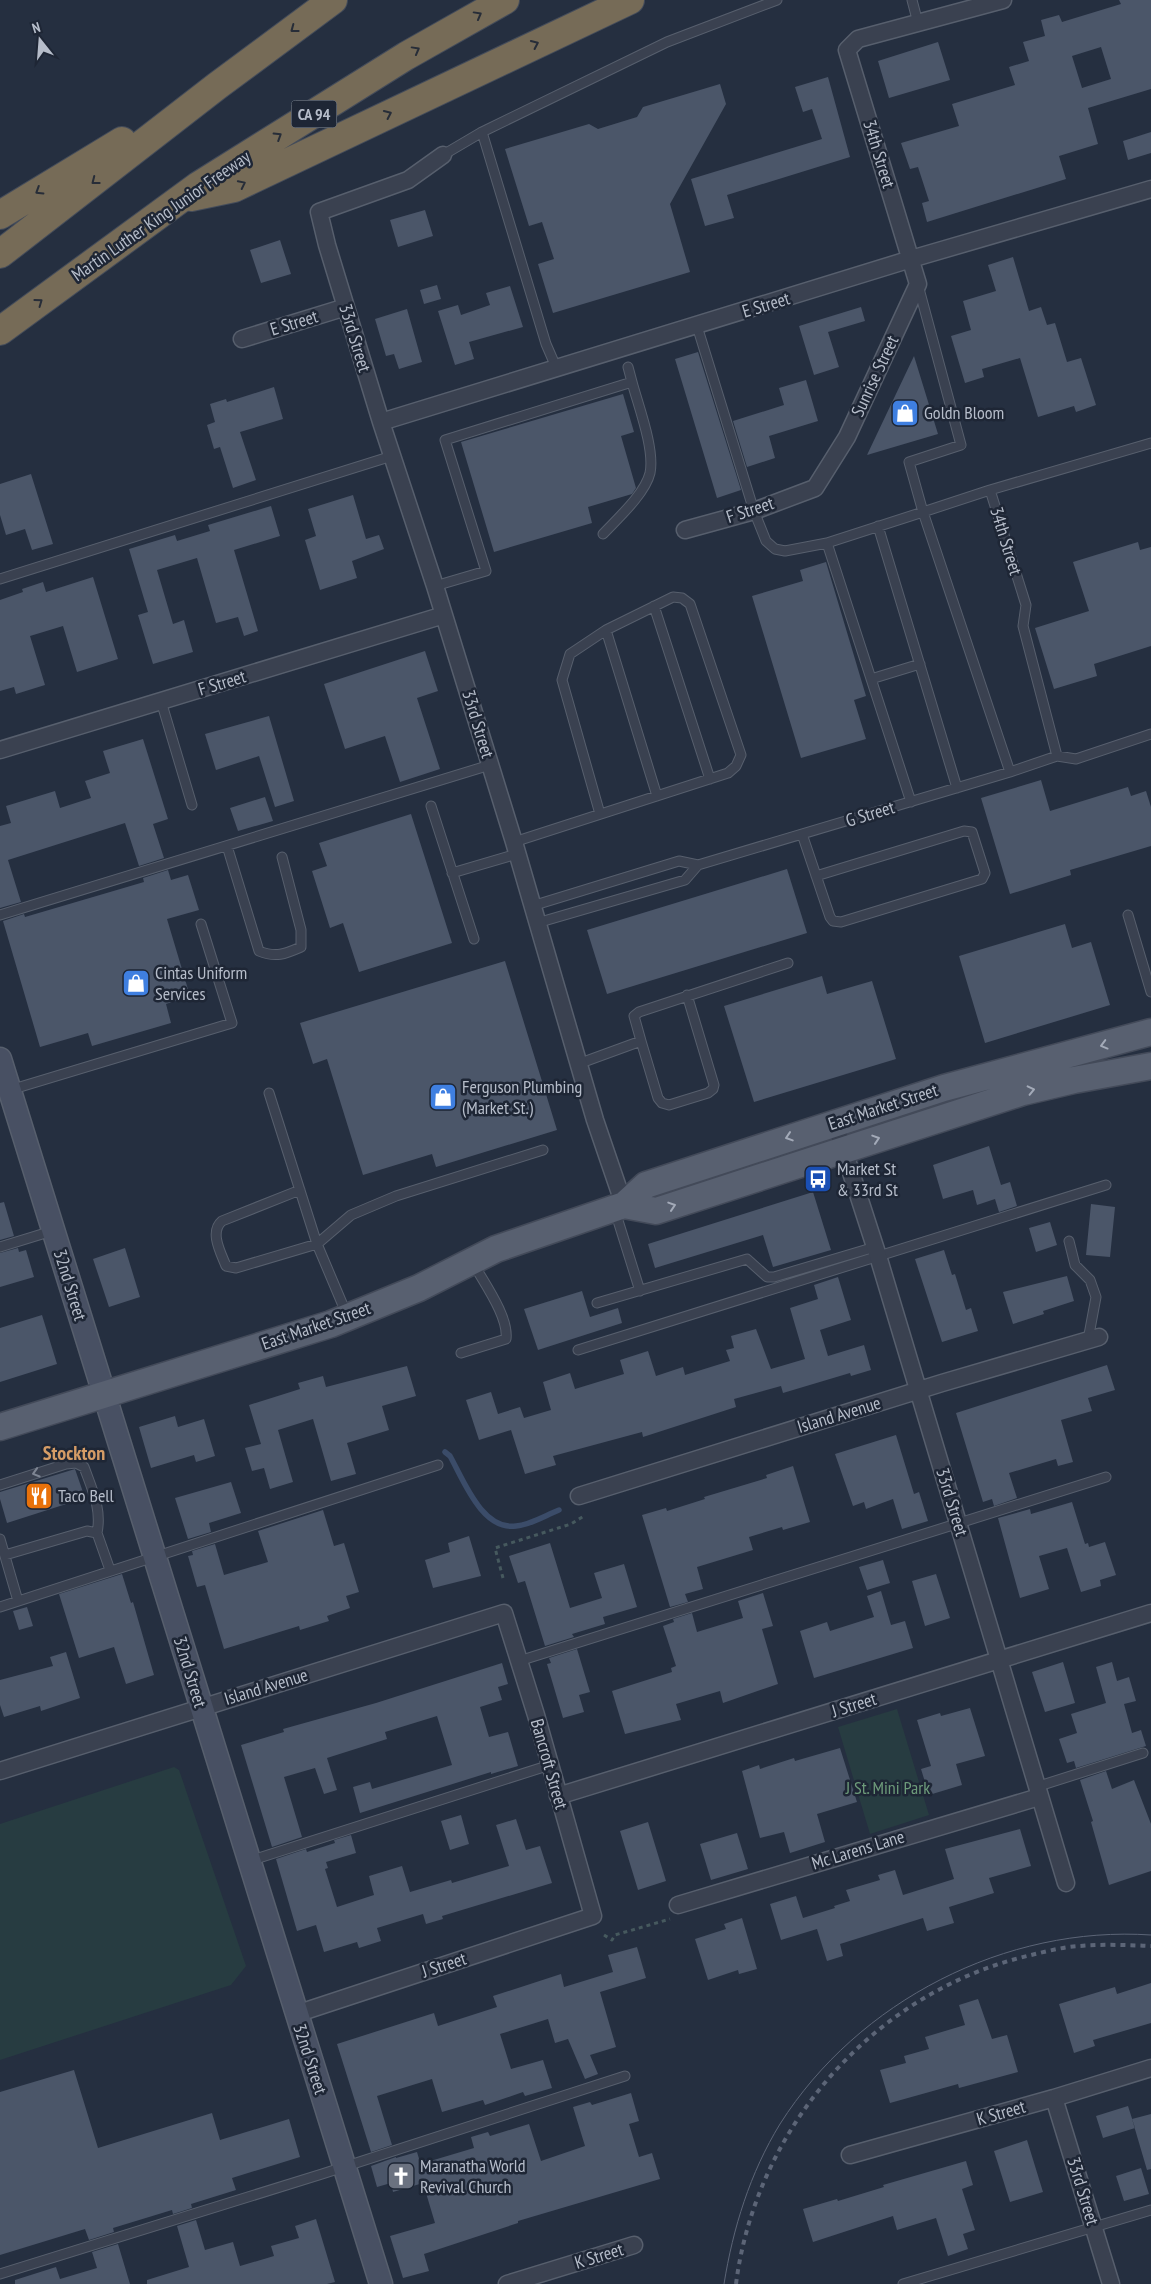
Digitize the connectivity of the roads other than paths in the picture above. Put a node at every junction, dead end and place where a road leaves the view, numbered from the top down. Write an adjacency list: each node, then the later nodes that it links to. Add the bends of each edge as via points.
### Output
1 (333, 0): 8 (highway, one-way to 8)
2 (505, 0): 12 (highway, Martin Luther King Junior Freeway / CA 94, one-way to 2, via 406,56)
3 (630, 0): 12 (highway, one-way to 3, via 234,188)
4 (777, 0): 9 (lane, via 667,42)
5 (912, 0): 7 (lane)
6 (1003, 0): 7 (street)
7 (918, 23): 15 (street, 34th Street, via 858,39 847,50)
8 (216, 86): 13 (highway, one-way to 13); 14 (highway, one-way to 14)
9 (482, 132): 10 (lane); 21 (lane, via 546,344)
10 (443, 155): 17 (street, 33rd Street, via 408,180 319,212)
11 (1151, 189): 15 (street, E Street)
12 (178, 200): 19 (highway, Martin Luther King Junior Freeway / CA 94, one-way to 12)
13 (0, 215)
14 (0, 254)
15 (910, 259): 16 (street); 18 (street, E Street)
16 (918, 284): 27 (street, Sunrise Street, via 847,437); 30 (lane, via 961,445 909,462)
17 (346, 307): 20 (street, E Street); 24 (street, 33rd Street)
18 (697, 326): 21 (street, E Street); 29 (lane, 34th Street)
19 (0, 331)
20 (242, 339)
21 (556, 367): 24 (street, E Street)
22 (628, 367): 23 (lane)
23 (632, 382): 33 (lane, via 647,436 650,472 636,498); 36 (lane, via 445,440 486,570)
24 (381, 422): 26 (street, 33rd Street)
25 (1151, 443): 28 (lane)
26 (392, 456): 35 (lane); 36 (street, 33rd Street)
27 (815, 488): 29 (street, F Street)
28 (990, 490): 30 (lane, 34th Street); 45 (lane, 34th Street, via 1026,605 1023,626)
29 (754, 511): 32 (street, F Street); 34 (lane, 34th Street, via 766,541 775,549 795,550)
30 (923, 512): 31 (lane, 34th Street); 47 (lane)
31 (878, 526): 34 (lane, 34th Street); 40 (lane)
32 (685, 530)
33 (603, 534)
34 (828, 542): 41 (lane)
35 (0, 579)
36 (436, 586): 38 (street, 33rd Street)
37 (654, 606): 39 (lane); 48 (lane); 48 (lane, via 673,597 682,598 690,604 740,755 728,774)
38 (444, 615): 42 (street, F Street); 46 (street, 33rd Street)
39 (606, 630): 50 (lane); 54 (lane, via 570,654 562,680)
40 (920, 664): 41 (lane); 49 (lane)
41 (872, 679): 51 (lane)
42 (161, 701): 44 (street, F Street); 52 (lane)
43 (1151, 734): 45 (lane, via 1076,760)
44 (0, 750)
45 (1057, 756): 47 (lane, G Street)
46 (490, 765): 56 (lane); 57 (street, 33rd Street)
47 (1010, 772): 49 (lane, G Street)
48 (710, 779): 50 (lane)
49 (957, 788): 51 (lane, G Street)
50 (656, 796): 54 (lane)
51 (911, 802): 55 (lane, G Street)
52 (192, 805)
53 (431, 806): 60 (lane)
54 (600, 814): 57 (lane)
55 (802, 834): 59 (lane, G Street); 61 (lane)
56 (227, 846): 58 (lane, via 259,951 271,956 301,947 301,930); 64 (lane)
57 (516, 848): 60 (lane); 62 (street, 33rd Street)
58 (282, 857)
59 (698, 866): 62 (lane, G Street, via 679,860); 65 (lane, G Street, via 685,880)
60 (452, 873): 67 (lane)
61 (816, 876): 61 (lane, via 830,917 841,922 982,879 985,873 972,832 964,831)
62 (532, 906): 65 (street, 33rd Street)
63 (1128, 914): 69 (lane)
64 (0, 915)
65 (537, 923): 73 (street, 33rd Street)
66 (201, 924): 75 (lane, via 232,1023)
67 (474, 939)
68 (788, 963): 70 (lane)
69 (1151, 992)
70 (687, 995): 72 (lane, via 634,1016); 72 (lane, via 714,1085 708,1094 668,1105 662,1103)
71 (1151, 1032): 77 (main road, East Market Street, one-way to 77, via 944,1088)
72 (641, 1041): 73 (lane)
73 (578, 1064): 82 (street, 33rd Street)
74 (1151, 1066): 78 (main road, East Market Street, one-way to 74, via 1023,1092)
75 (4, 1077): 83 (main road, 32nd Street)
76 (270, 1092): 81 (lane)
77 (835, 1122): 78 (street, 33rd Street); 82 (main road, East Market Street, one-way to 82, via 646,1185)
78 (844, 1149): 82 (main road, East Market Street, one-way to 78, via 656,1211); 87 (street, 33rd Street)
79 (543, 1150): 85 (lane, via 396,1196 351,1215)
80 (1106, 1185): 87 (lane)
81 (300, 1190): 85 (lane); 85 (lane, via 222,1221 215,1233 226,1266 230,1268)
82 (619, 1207): 88 (main road, East Market Street, via 496,1249); 89 (lane)
83 (53, 1231): 86 (lane); 96 (main road, 32nd Street)
84 (1069, 1240): 92 (lane, via 1075,1265 1090,1280 1096,1297)
85 (317, 1244): 91 (lane)
86 (0, 1247)
87 (877, 1252): 89 (lane, via 774,1277 767,1277 746,1260); 93 (lane); 95 (street, 33rd Street)
88 (472, 1261): 91 (main road, East Market Street, via 419,1288); 94 (lane, via 507,1332 506,1339)
89 (640, 1291): 90 (lane)
90 (597, 1303)
91 (348, 1317): 96 (main road, East Market Street)
92 (1094, 1339): 95 (street, Island Avenue)
93 (578, 1350)
94 (461, 1353)
95 (919, 1391): 101 (street, Island Avenue); 102 (street, 33rd Street)
96 (103, 1394): 97 (main road, East Market Street); 106 (main road, 32nd Street)
97 (0, 1427)
98 (438, 1465): 106 (lane)
99 (1106, 1477): 102 (lane)
100 (0, 1485): 103 (lane, one-way to 100, via 100,1521 98,1507 84,1467 76,1463)
101 (579, 1496)
102 (958, 1523): 112 (street, 33rd Street); 113 (lane)
103 (97, 1533): 105 (lane, via 87,1531); 107 (lane)
104 (0, 1539): 105 (lane)
105 (5, 1556): 108 (lane)
106 (154, 1556): 107 (lane); 114 (main road, 32nd Street)
107 (110, 1570): 108 (lane)
108 (18, 1601): 109 (lane)
109 (0, 1606)
110 (504, 1613): 113 (street, Bancroft Street); 114 (street, Island Avenue)
111 (1151, 1613): 112 (street, J Street)
112 (998, 1660): 118 (street, 33rd Street); 119 (street, J Street)
113 (519, 1661): 116 (street, Bancroft Street)
114 (201, 1707): 117 (street, Island Avenue); 120 (main road, 32nd Street)
115 (1143, 1753): 118 (lane)
116 (550, 1765): 119 (street, Bancroft Street); 120 (lane)
117 (0, 1771)
118 (1037, 1792): 121 (street, 33rd Street); 122 (street, Mc Larens Lane)
119 (558, 1796): 123 (street, Bancroft Street)
120 (249, 1861): 124 (main road, 32nd Street)
121 (1066, 1883)
122 (677, 1911)
123 (593, 1916): 124 (street, J Street)
124 (296, 2014): 129 (main road, 32nd Street)
125 (1151, 2068): 127 (street, K Street)
126 (625, 2076): 129 (lane)
127 (1054, 2098): 128 (street, K Street); 131 (street, 33rd Street)
128 (850, 2156)
129 (345, 2166): 133 (lane); 134 (main road, 32nd Street)
130 (1151, 2210): 131 (lane)
131 (1094, 2226): 136 (lane); 137 (street, 33rd Street)
132 (634, 2245): 135 (street, K Street)
133 (0, 2274)
134 (381, 2284)
135 (507, 2284)
136 (903, 2284)
137 (1111, 2284)

